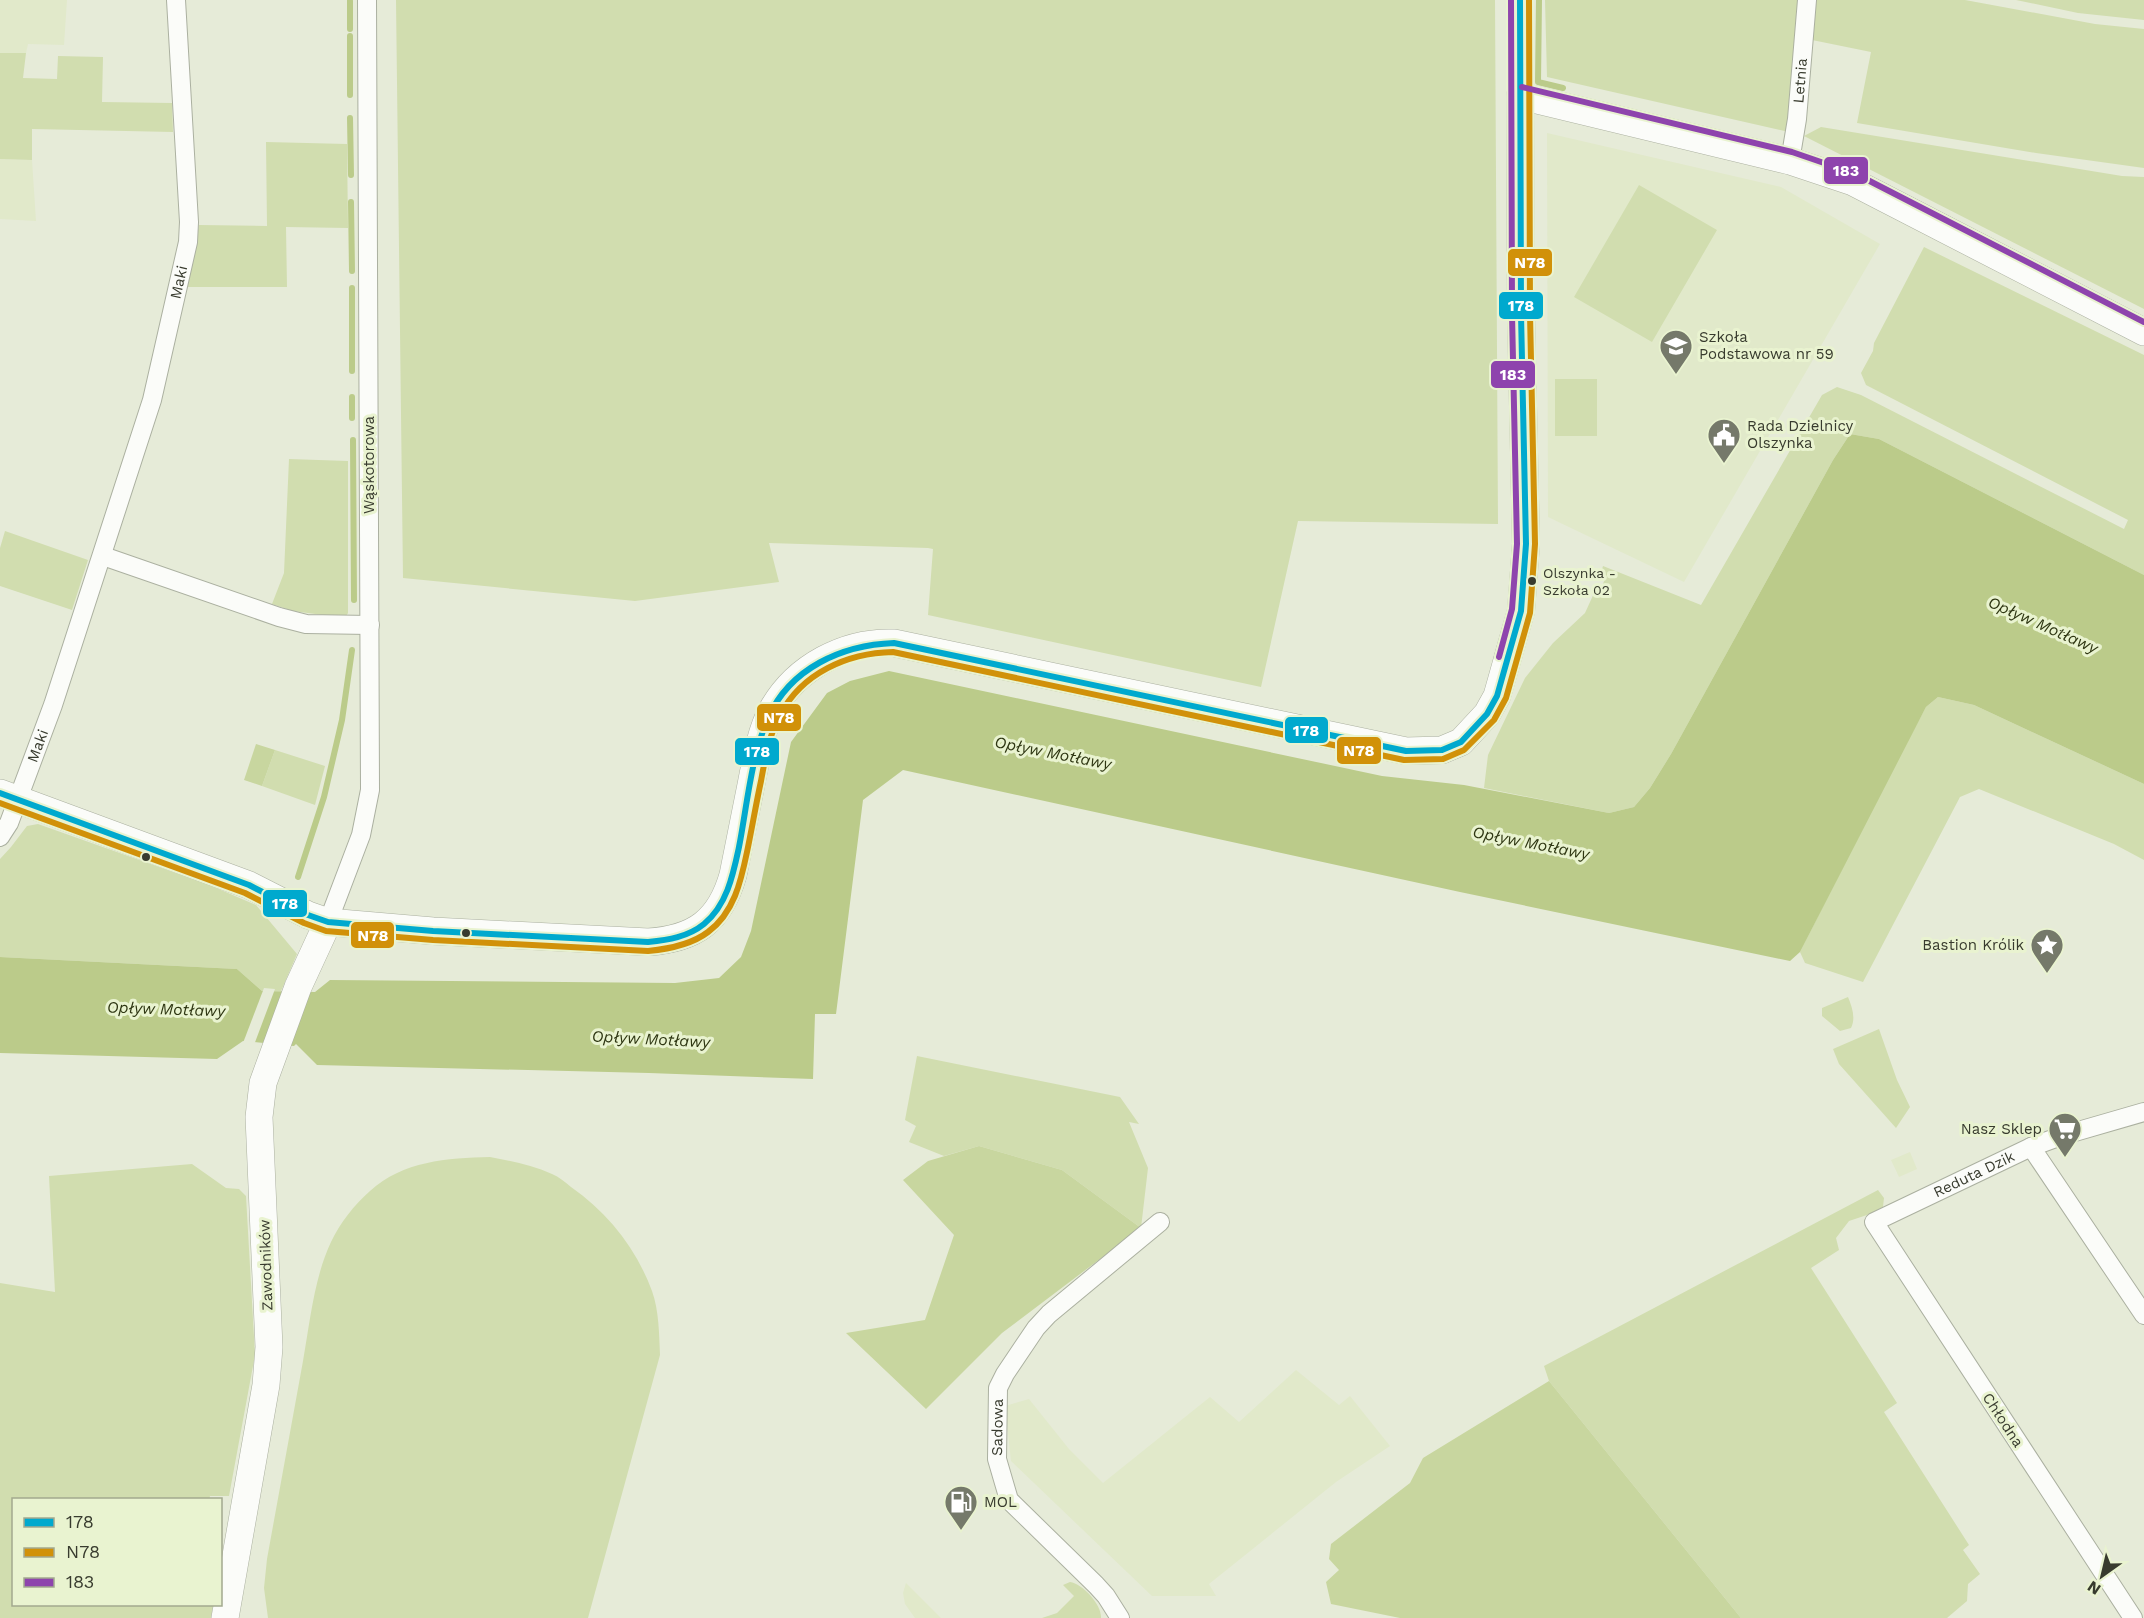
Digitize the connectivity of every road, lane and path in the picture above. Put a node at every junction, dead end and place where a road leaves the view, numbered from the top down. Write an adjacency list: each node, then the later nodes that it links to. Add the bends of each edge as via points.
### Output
1 (176, 0): 8 (street, Maki, via 188,242 152,400)
2 (367, 0): 9 (street, Wąskotorowa)
3 (1520, 0): 5 (street)
4 (1807, 0): 6 (street, Letnia)
5 (1520, 96): 6 (street); 12 (street, via 1526,544 1521,611 1497,696 1487,714 1461,742 1442,750 1406,752 894,643 872,643 829,656 817,664 788,688 771,712 756,756 729,888 718,909 698,930 677,939 648,942)
6 (1790, 161): 7 (street, via 1852,182)
7 (2144, 332)
8 (103, 556): 9 (street, via 306,624); 10 (street, Maki, via 53,705)
9 (370, 625): 12 (street, Wąskotorowa, via 370,789 360,835)
10 (9, 796): 11 (street, Maki, via 9,823); 12 (street, via 249,885)
11 (0, 837)
12 (328, 922): 18 (street, Zawodników, via 298,987 263,1083 259,1117 269,1347 266,1385)
13 (2144, 1112): 14 (street, Reduta Dzik)
14 (2031, 1147): 16 (street, Reduta Dzik); 17 (street)
15 (1160, 1222): 19 (street, Sadowa, via 1043,1321 998,1388 997,1459 1009,1500 1101,1590)
16 (1874, 1222): 20 (street, Chłodna)
17 (2144, 1315)
18 (225, 1618)
19 (1120, 1618)
20 (2133, 1618)

